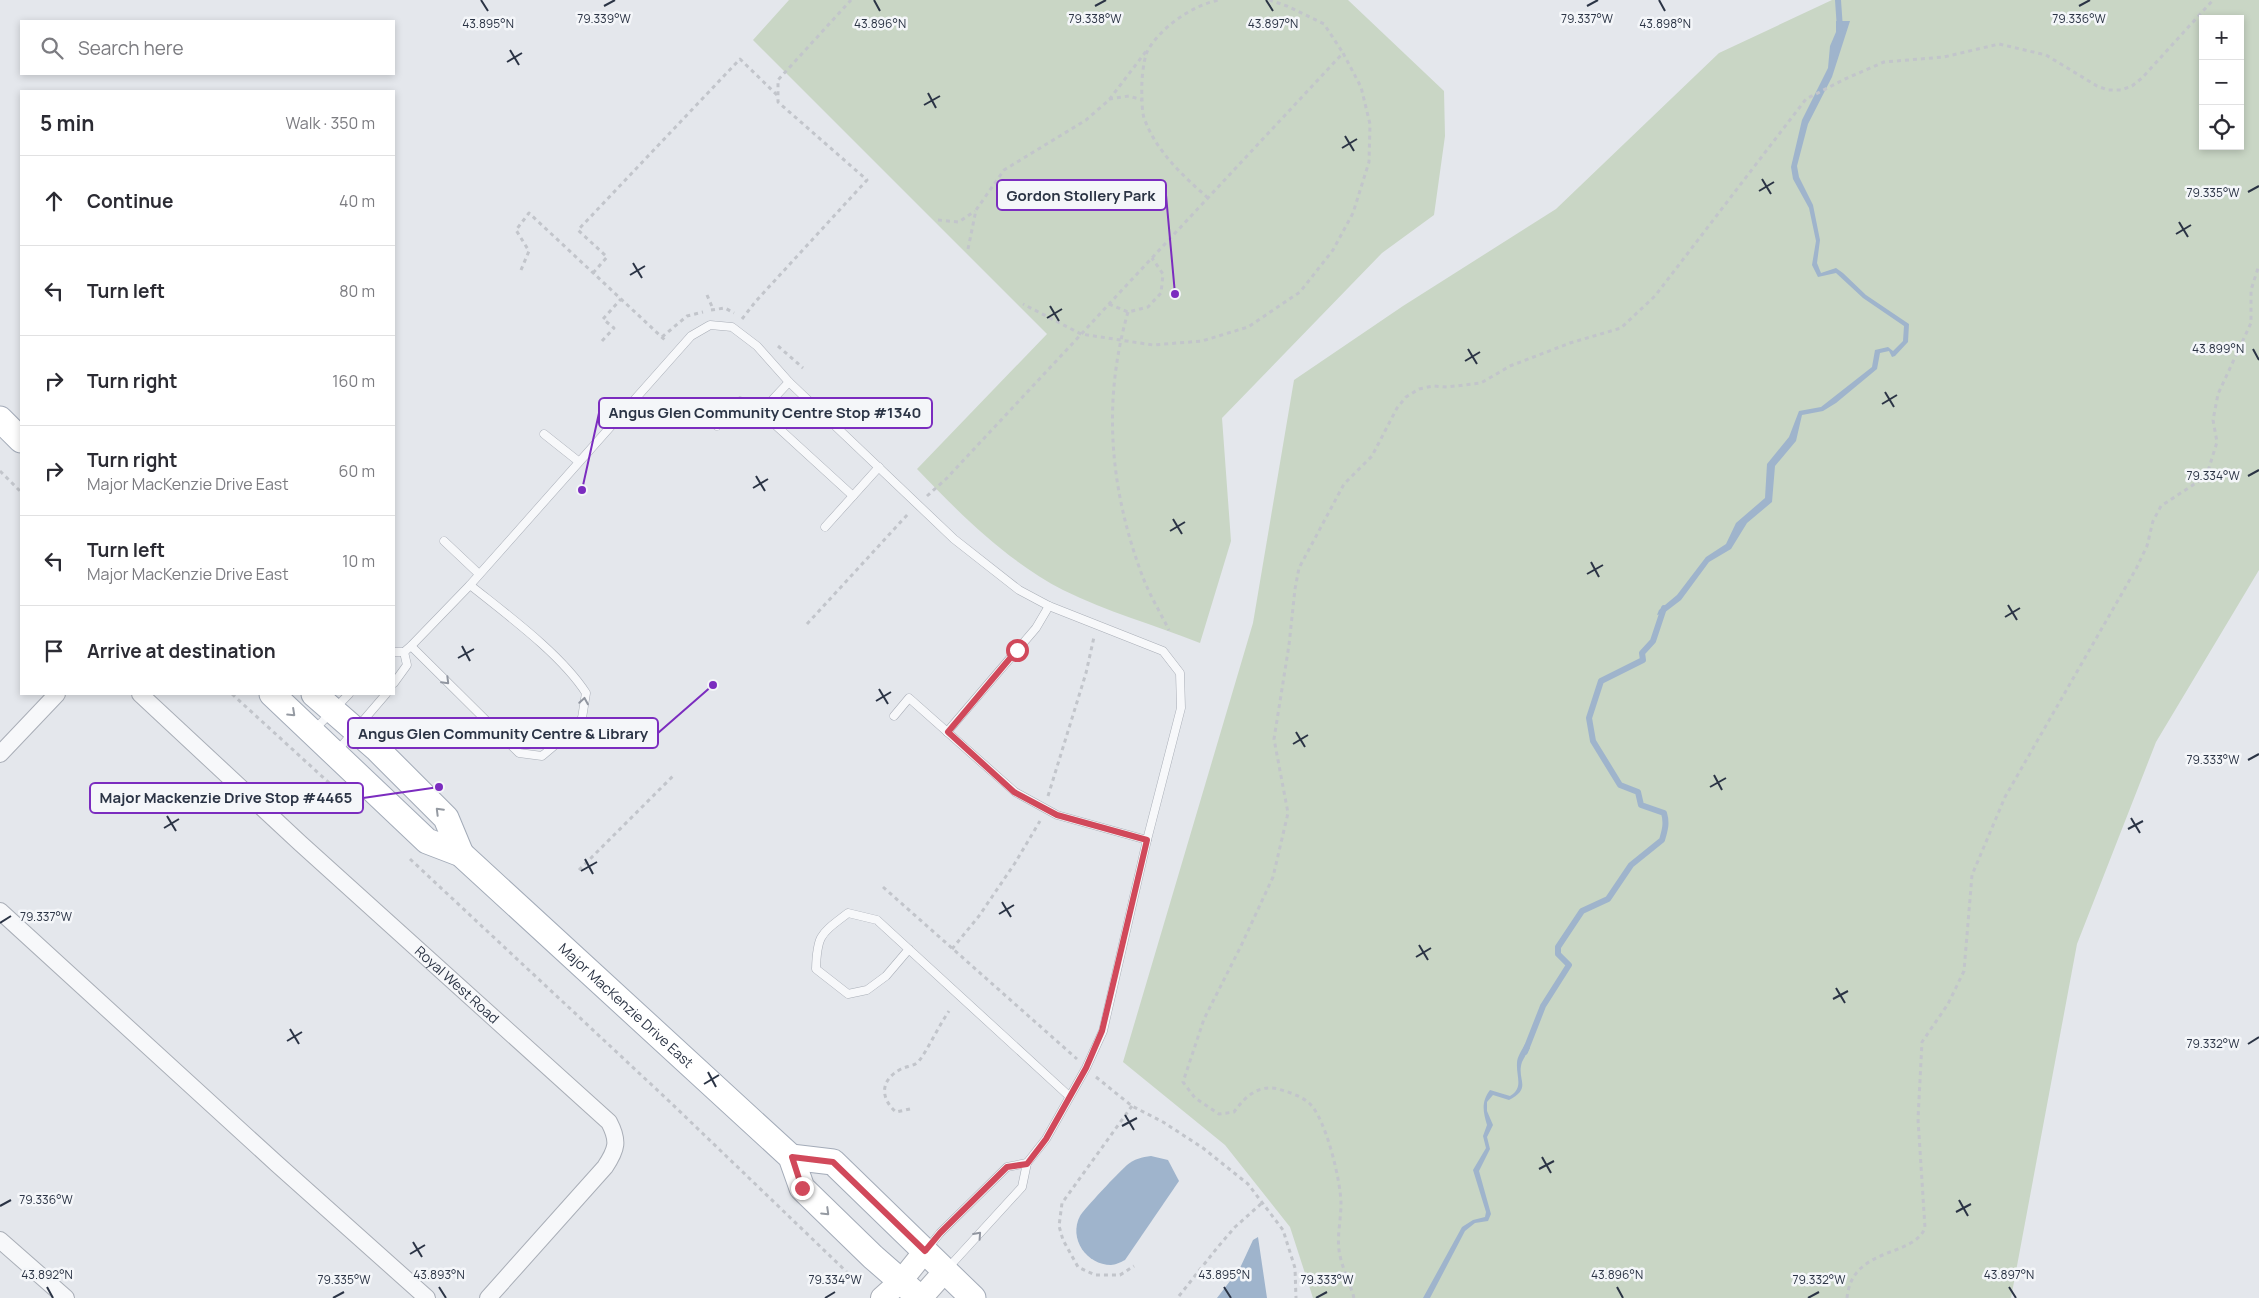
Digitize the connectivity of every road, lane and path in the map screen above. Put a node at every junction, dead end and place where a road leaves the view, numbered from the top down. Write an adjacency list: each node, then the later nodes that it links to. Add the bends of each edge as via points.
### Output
1 (851, 0): 7 (path, via 778,80)
2 (1218, 0): 5 (path, via 1173,21)
3 (1269, 0): 6 (path, via 1324,24)
4 (2213, 0): 96 (path, via 2142,78 2121,90 2097,86 2046,55 1999,44 1944,56 1884,62 1806,99 1656,296 1621,328 1510,366 1481,383 1433,386 1406,396 1396,408 1372,456 1344,484 1300,568 1295,589 1274,739 1288,814 1273,877 1204,1020 1183,1082 1195,1098 1219,1114 1234,1112 1257,1090 1271,1087 1289,1092 1310,1104 1324,1129 1335,1162 1341,1203 1339,1251)
5 (1147, 50): 8 (path); 9 (path)
6 (1343, 53): 10 (path); 26 (path, via 1361,86 1370,124 1369,162 1353,213 1333,250 1300,292 1248,327 1202,341 1153,345)
7 (778, 96): 17 (path, via 740,60 578,230 607,258); 24 (path, via 778,102 867,180)
8 (1109, 100): 9 (path, via 1129,96); 11 (path, via 1086,120 1004,170)
9 (1142, 100): 10 (path, via 1143,116 1157,145 1184,177)
10 (1208, 198): 14 (path)
11 (976, 210): 12 (path, via 959,222); 13 (path)
12 (938, 220)
13 (968, 249)
14 (1152, 258): 21 (path); 23 (path, via 1163,274 1161,293 1148,307)
15 (2259, 265): 97 (path, via 2251,290 2251,323 2218,394 2213,420 2217,442 2208,471 2161,506 2136,569 2005,798 1972,875 1964,971 1948,1004 1922,1042 1918,1119 1925,1228 1914,1242 1884,1253 1860,1268)
16 (522, 270): 17 (path, via 529,251 516,230 529,213)
17 (593, 273): 19 (path)
18 (707, 295): 22 (path)
19 (621, 299): 27 (path, via 603,319 614,328); 28 (path)
20 (1023, 304): 25 (path)
21 (1109, 304): 23 (path); 25 (path)
22 (712, 309)
23 (1128, 312): 26 (path)
24 (732, 327): 28 (lane, via 710,325 691,336); 29 (lane, via 757,346)
25 (1081, 334): 26 (path); 40 (path, via 946,479)
26 (1120, 340): 47 (path, via 1112,410 1113,459 1121,506 1143,576)
27 (602, 341)
28 (678, 353): 35 (lane)
29 (789, 382): 30 (lane); 36 (lane)
30 (761, 412): 32 (lane, via 740,401); 39 (lane)
31 (0, 419): 34 (main road)
32 (717, 426)
33 (544, 434): 35 (lane)
34 (20, 439)
35 (578, 462): 43 (lane)
36 (879, 467): 39 (lane); 40 (lane)
37 (0, 470): 38 (path)
38 (20, 491)
39 (853, 496): 41 (lane)
40 (917, 504): 45 (lane, via 954,539 1012,584); 46 (path)
41 (825, 527)
42 (444, 541): 43 (lane)
43 (479, 574): 44 (lane)
44 (470, 585): 48 (lane); 48 (lane, one-way to 44, via 519,753 542,756 561,740 582,718 586,693 575,676)
45 (1049, 606): 62 (lane, via 1036,628); 67 (lane, via 1162,651 1180,673 1181,708)
46 (807, 624)
47 (1169, 630)
48 (411, 646): 50 (lane)
49 (395, 652): 50 (lane)
50 (404, 652): 51 (lane, via 407,666)
51 (395, 682)
52 (56, 695): 64 (street)
53 (141, 695): 91 (street, Royal West Road, via 300,844 609,1122 616,1135 612,1157)
54 (233, 695): 66 (path)
55 (273, 695): 61 (main road, Major MacKenzie Drive East, one-way to 61)
56 (317, 695): 58 (main road, Major MacKenzie Drive East)
57 (385, 695): 60 (lane)
58 (341, 702): 60 (main road, Major MacKenzie Drive East); 61 (lane)
59 (894, 716): 62 (lane, via 910,698)
60 (356, 730): 63 (lane); 68 (main road, Major MacKenzie Drive East, one-way to 60, via 446,818)
61 (312, 732): 63 (main road, Major MacKenzie Drive East)
62 (948, 732): 67 (lane, via 1014,792 1057,815)
63 (335, 753): 68 (main road, Major MacKenzie Drive East, via 427,842)
64 (0, 754)
65 (676, 774): 70 (path)
66 (364, 815)
67 (1147, 840): 75 (lane, via 1102,1031)
68 (461, 854): 79 (main road, Major MacKenzie Drive East)
69 (408, 856): 86 (path)
70 (579, 870)
71 (883, 887): 75 (path)
72 (0, 911): 90 (street)
73 (910, 949): 73 (lane, via 877,920 848,913 826,930 816,945 816,969 848,994 867,990 886,976); 76 (lane)
74 (949, 1011): 78 (path, via 918,1063 900,1069 887,1081 884,1094 887,1104 896,1112)
75 (1086, 1068): 76 (lane); 77 (path)
76 (1069, 1096): 80 (lane, via 1046,1139)
77 (1132, 1106): 81 (path, via 1203,1148 1248,1184); 84 (path, via 1062,1203 1059,1226 1078,1267 1095,1275 1120,1275)
78 (910, 1109)
79 (792, 1157): 83 (main road, via 833,1162); 87 (main road, Major MacKenzie Drive East, one-way to 87, via 802,1188)
80 (1027, 1164): 83 (lane, via 1007,1167); 85 (lane, one-way to 80, via 1022,1187)
81 (1263, 1202): 88 (path, via 1216,1248); 95 (path, via 1283,1230 1295,1268)
82 (0, 1240): 89 (street)
83 (925, 1251): 85 (main road); 87 (street)
84 (1134, 1266)
85 (945, 1271): 93 (street); 94 (main road)
86 (854, 1279)
87 (900, 1281): 92 (street); 93 (main road, Major MacKenzie Drive East)
88 (1178, 1296)
89 (66, 1298)
90 (427, 1298)
91 (488, 1298)
92 (882, 1298)
93 (920, 1298)
94 (974, 1298)
95 (1296, 1298)
96 (1354, 1298)
97 (1847, 1298)

